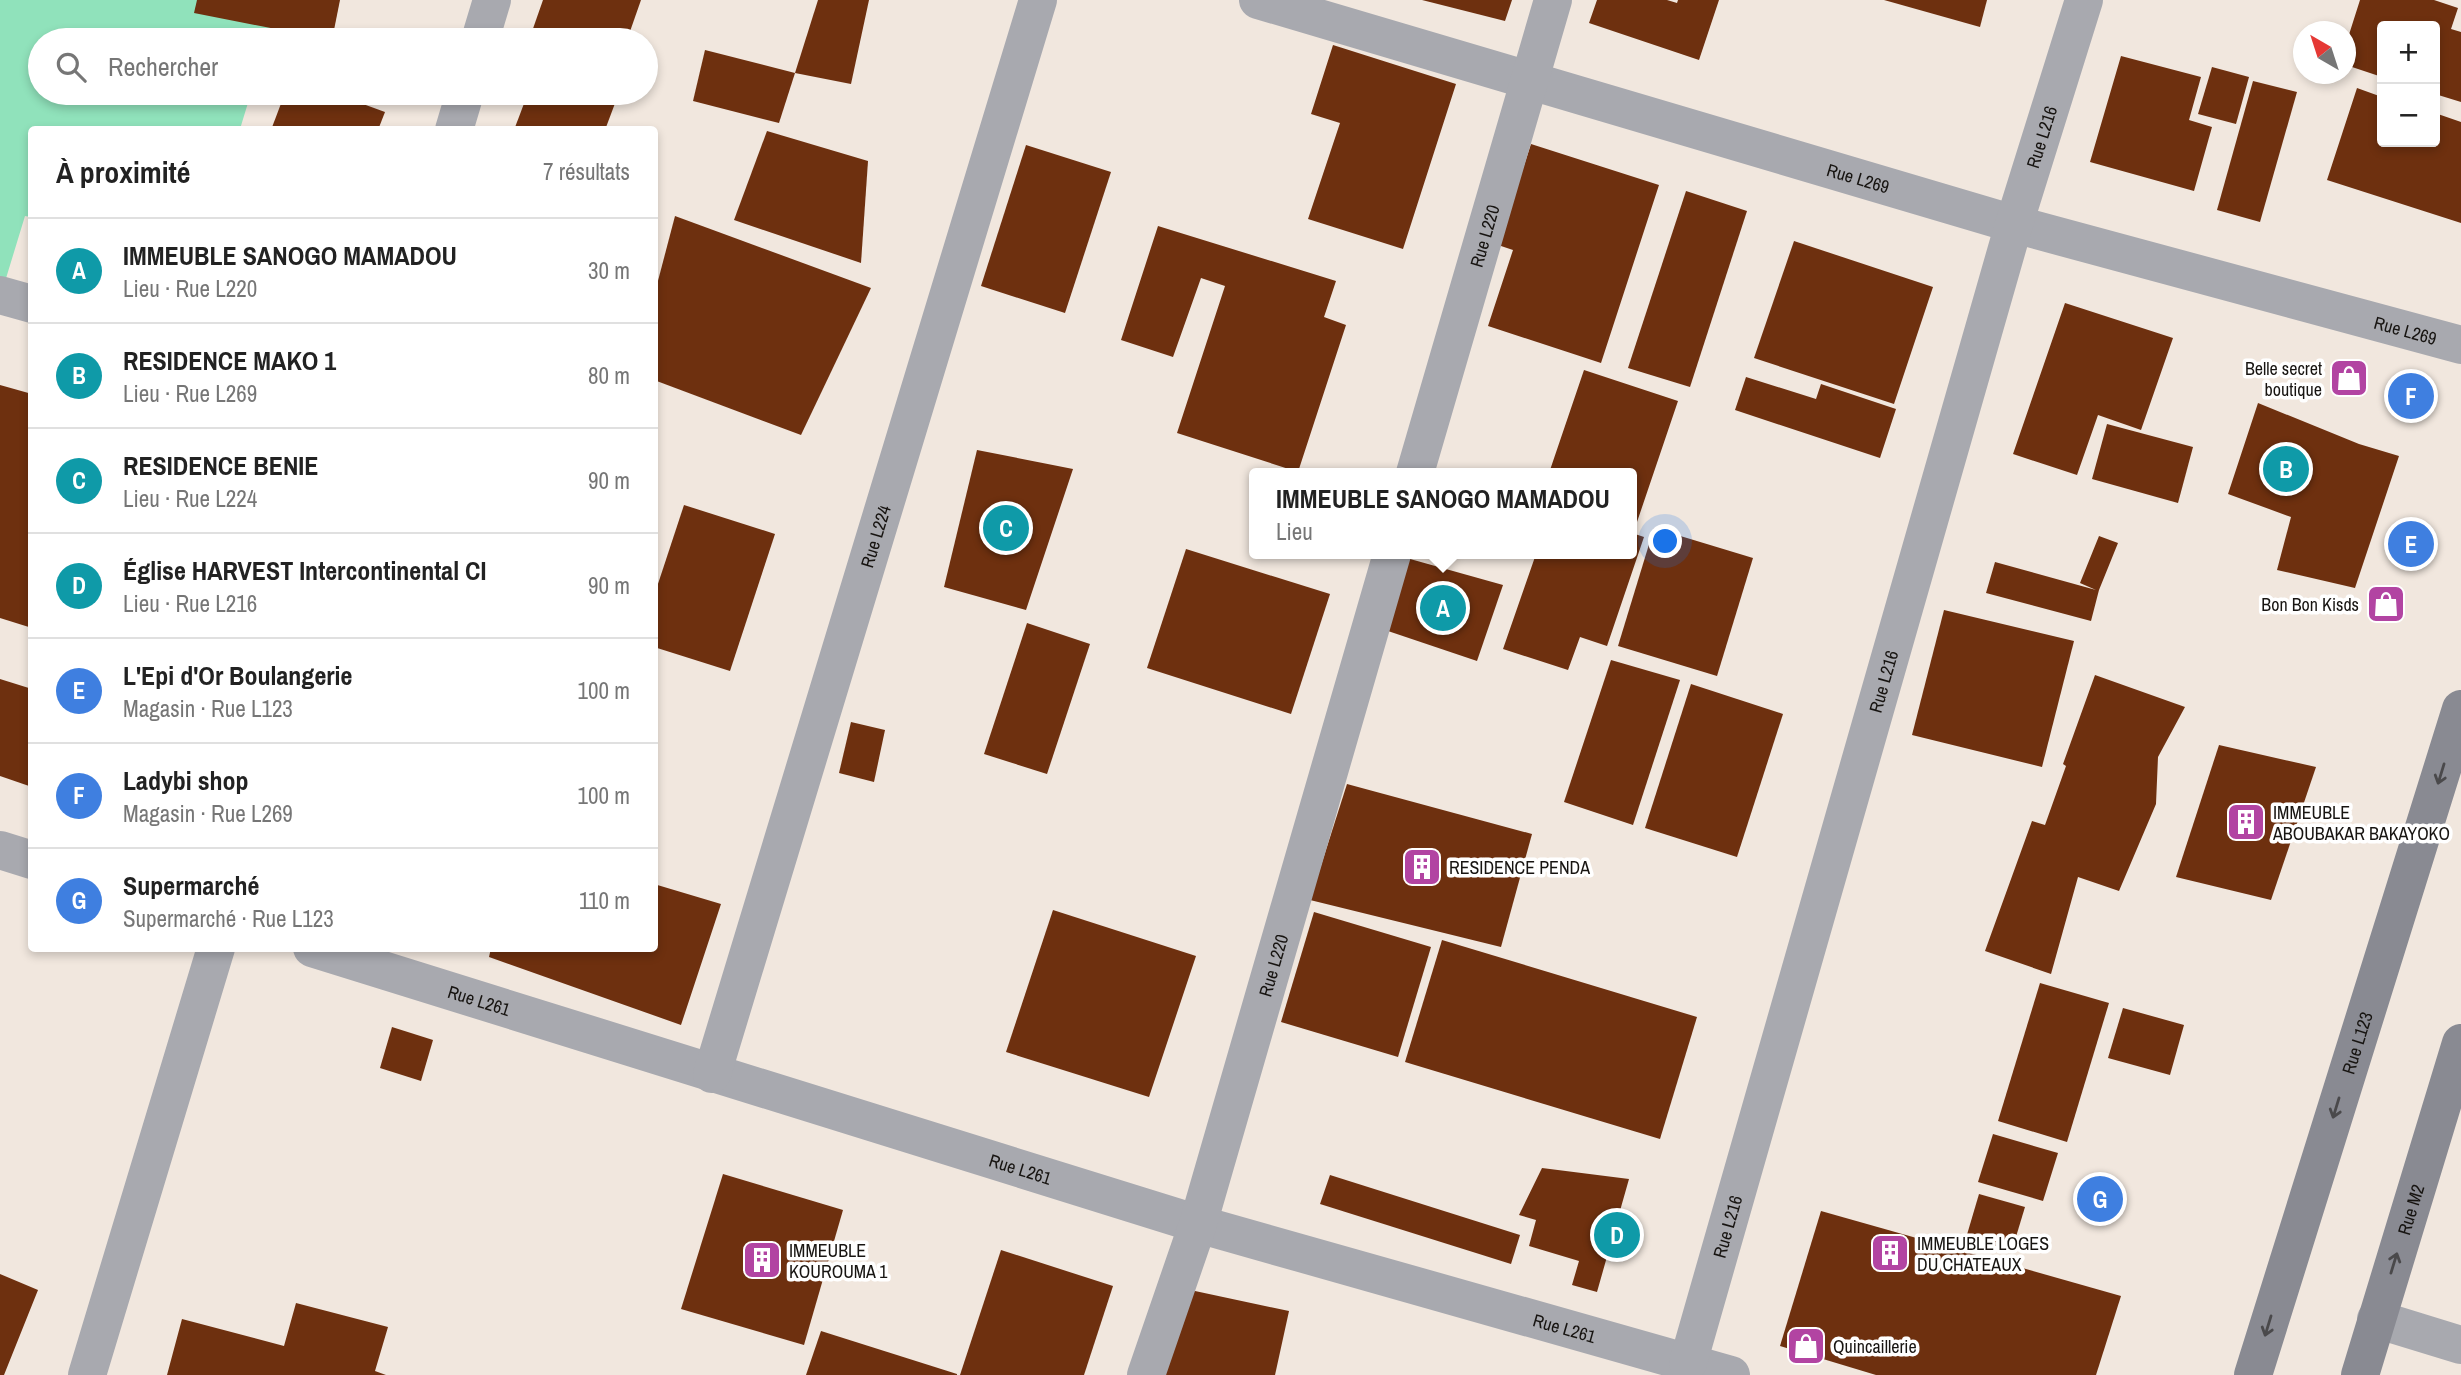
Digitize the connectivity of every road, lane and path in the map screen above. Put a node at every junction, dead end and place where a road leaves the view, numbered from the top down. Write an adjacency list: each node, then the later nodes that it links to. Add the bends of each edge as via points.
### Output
1 (492, 0): 6 (street)
2 (1038, 0): 22 (street, Rue L224)
3 (1258, 0): 7 (street, Rue L269)
4 (1553, 0): 7 (street, Rue L220)
5 (2084, 0): 10 (street, Rue L216)
6 (484, 28)
7 (1530, 80): 10 (street, Rue L269); 14 (street, Rue L220)
8 (461, 105): 9 (street)
9 (455, 126)
10 (2014, 224): 13 (street, Rue L269); 26 (street, Rue L216)
11 (0, 295): 12 (street)
12 (28, 303)
13 (2461, 345)
14 (1416, 468)
15 (1391, 559): 23 (street, Rue L220)
16 (2461, 709): 30 (main road, Rue L123, one-way to 30)
17 (0, 849): 18 (street)
18 (28, 859)
19 (215, 952): 27 (street)
20 (325, 952): 22 (street, Rue L261)
21 (2461, 1043): 24 (main road, Rue M2, one-way to 21)
22 (712, 1074): 23 (street, Rue L261)
23 (1198, 1224): 26 (street, Rue L261); 28 (street, Rue L220)
24 (2376, 1319): 25 (street); 31 (main road, Rue M2)
25 (2461, 1345)
26 (1688, 1363): 29 (street, Rue L261)
27 (87, 1375)
28 (1146, 1375)
29 (1731, 1375)
30 (2253, 1375)
31 (2360, 1375)

